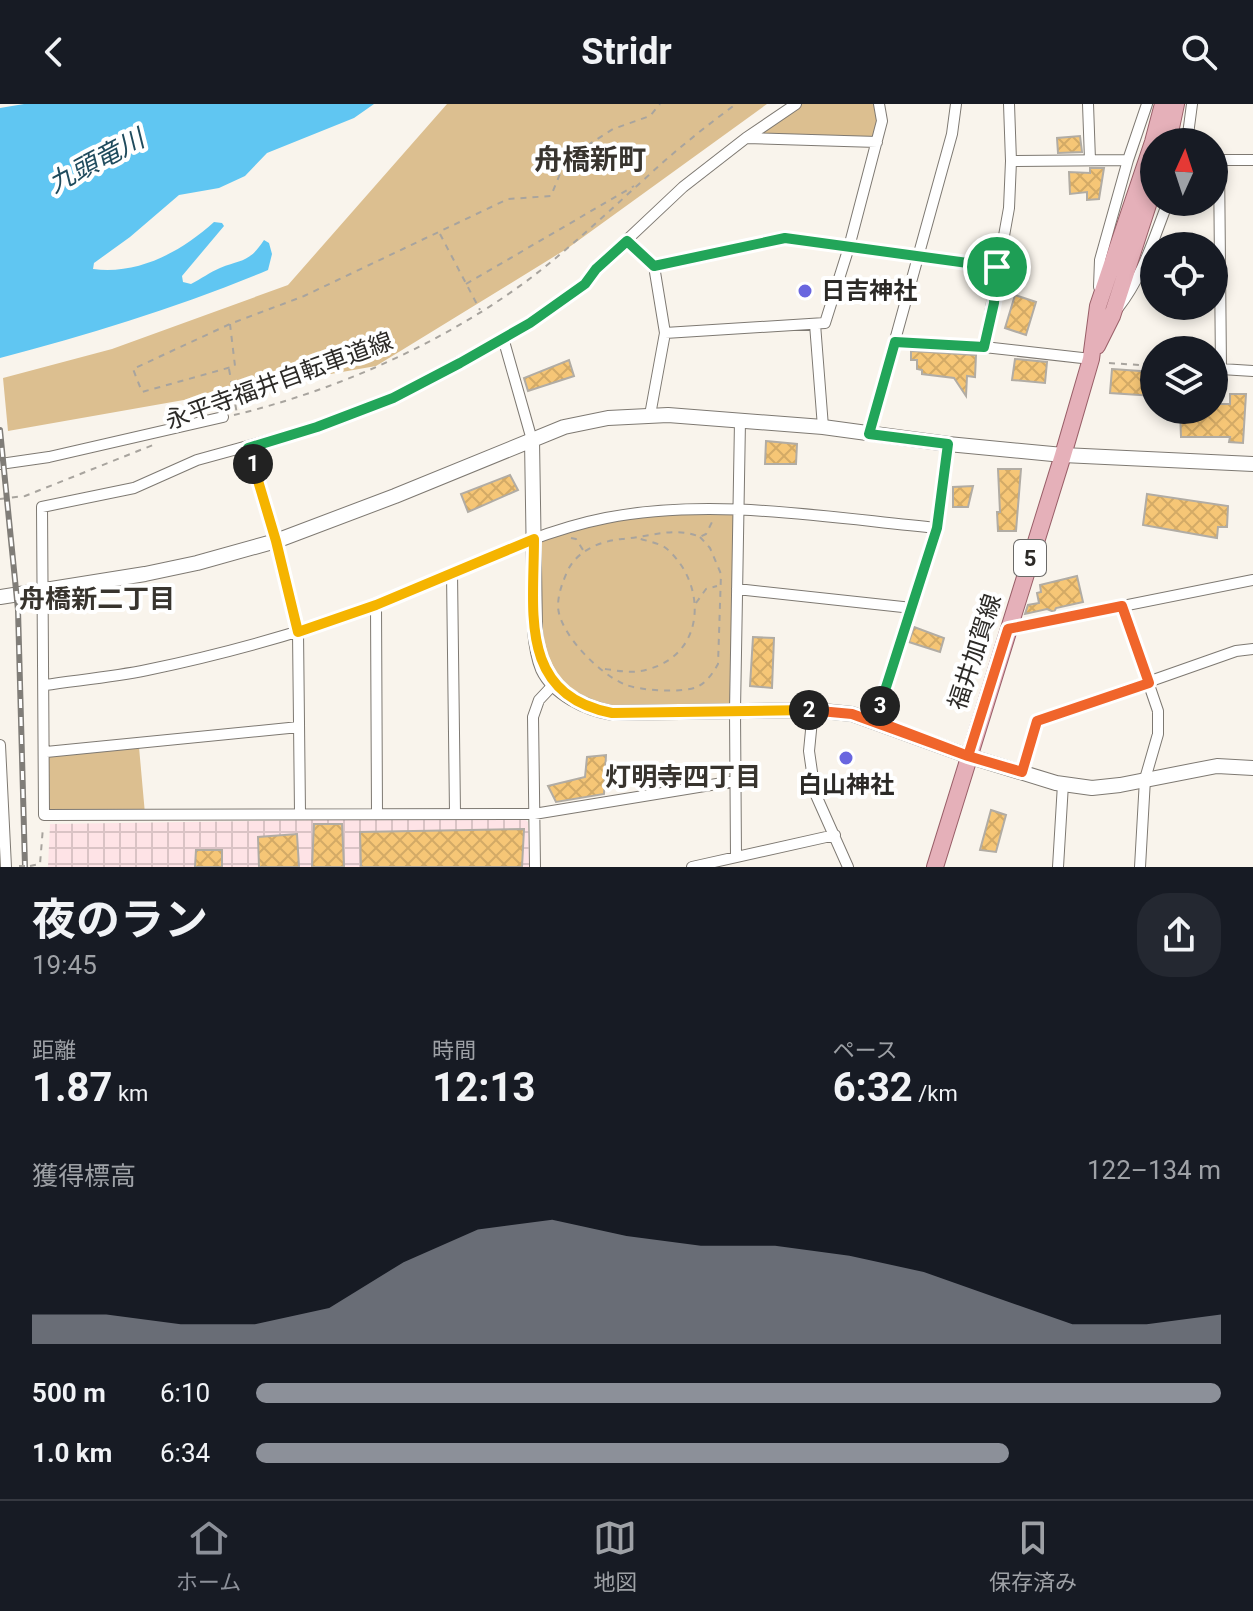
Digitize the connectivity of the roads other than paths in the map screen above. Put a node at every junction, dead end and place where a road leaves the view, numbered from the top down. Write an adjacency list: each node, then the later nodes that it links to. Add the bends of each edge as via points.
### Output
1 (796, 104): 13 (street)
2 (879, 104): 14 (street)
3 (956, 104): 26 (street)
4 (1009, 104): 19 (street)
5 (1088, 104): 15 (street)
6 (1147, 104): 16 (street)
7 (1163, 104): 10 (main road, 福井加賀線 / 5)
8 (1176, 104): 11 (main road)
9 (1192, 104): 12 (street)
10 (1157, 128)
11 (1171, 128)
12 (1189, 128)
13 (746, 138): 14 (street); 24 (street, via 683,187)
14 (877, 142): 25 (street)
15 (1090, 160): 16 (street); 19 (street)
16 (1128, 160): 29 (street, via 1100,260)
17 (1228, 160): 18 (street)
18 (1253, 160)
19 (1011, 161): 28 (street, via 1009,208)
20 (1140, 181): 29 (main road, 福井加賀線 / 5)
21 (1144, 216): 30 (main road, 福井加賀線 / 5)
22 (1163, 216): 30 (street, via 1134,288)
23 (1217, 216): 37 (street, via 1221,369)
24 (627, 241): 27 (street); 33 (street, via 585,284)
25 (849, 247): 26 (street); 27 (street, via 785,238); 31 (street, via 825,323)
26 (918, 257): 28 (street); 34 (street)
27 (654, 266): 32 (street)
28 (997, 267): 35 (street)
29 (1098, 306): 36 (main road, 福井加賀線 / 5)
30 (1112, 316): 36 (main road, 福井加賀線 / 5)
31 (815, 324): 32 (street); 41 (street)
32 (665, 333): 38 (street)
33 (503, 338): 43 (street); 45 (street, via 393,398)
34 (895, 342): 35 (street); 42 (street)
35 (984, 347): 36 (street)
36 (1091, 359): 46 (main road, 福井加賀線 / 5)
37 (1253, 371)
38 (650, 415): 40 (street); 43 (street, via 584,421)
39 (223, 417): 47 (street)
40 (740, 421): 41 (street); 49 (street)
41 (823, 427): 42 (street)
42 (869, 434): 44 (street)
43 (532, 440): 51 (street); 52 (street)
44 (948, 444): 46 (street); 50 (street)
45 (248, 448): 52 (street); 56 (street, via 197,460 134,488 42,507)
46 (1063, 455): 48 (street); 61 (main road, 福井加賀線 / 5)
47 (0, 464)
48 (1253, 464)
49 (739, 510): 50 (street); 51 (street, via 654,510 603,518); 55 (street)
50 (937, 528): 60 (street)
51 (534, 539): 53 (street); 65 (street, via 535,630 543,669)
52 (276, 541): 56 (street, via 197,563); 62 (street)
53 (452, 573): 58 (street); 81 (street)
54 (1253, 580): 59 (street)
55 (737, 589): 60 (street); 68 (street)
56 (44, 591): 57 (street); 66 (street)
57 (0, 597)
58 (376, 605): 62 (street); 80 (street)
59 (1122, 606): 61 (street); 64 (street)
60 (912, 608): 69 (street)
61 (1008, 629): 73 (main road, 福井加賀線 / 5)
62 (298, 632): 66 (street, via 144,671); 70 (street)
63 (1253, 649): 64 (street)
64 (1149, 683): 75 (street, via 1037,721); 76 (street, via 1158,734)
65 (554, 684): 68 (street, via 593,710 612,713); 82 (street, via 535,708)
66 (45, 685): 72 (street)
67 (813, 710): 68 (street); 69 (street); 84 (street, via 809,751 815,793)
68 (735, 711): 77 (street)
69 (876, 721): 73 (street)
70 (299, 727): 72 (street); 79 (street)
71 (0, 747): 83 (street)
72 (46, 752): 79 (street, via 44,815)
73 (968, 756): 75 (street); 90 (main road, 福井加賀線 / 5)
74 (1253, 768): 76 (street, via 1217,766)
75 (1022, 772): 78 (street)
76 (1145, 779): 78 (street, via 1092,788); 92 (street)
77 (735, 781): 82 (street); 85 (street)
78 (1063, 784): 91 (street)
79 (300, 813): 80 (street)
80 (377, 813): 81 (street)
81 (455, 813): 82 (street)
82 (534, 814): 87 (street)
83 (2, 821): 86 (street)
84 (835, 835): 85 (street); 89 (street)
85 (736, 857): 88 (street)
86 (6, 867)
87 (535, 867)
88 (692, 867)
89 (848, 867)
90 (935, 867)
91 (1058, 867)
92 (1140, 867)

